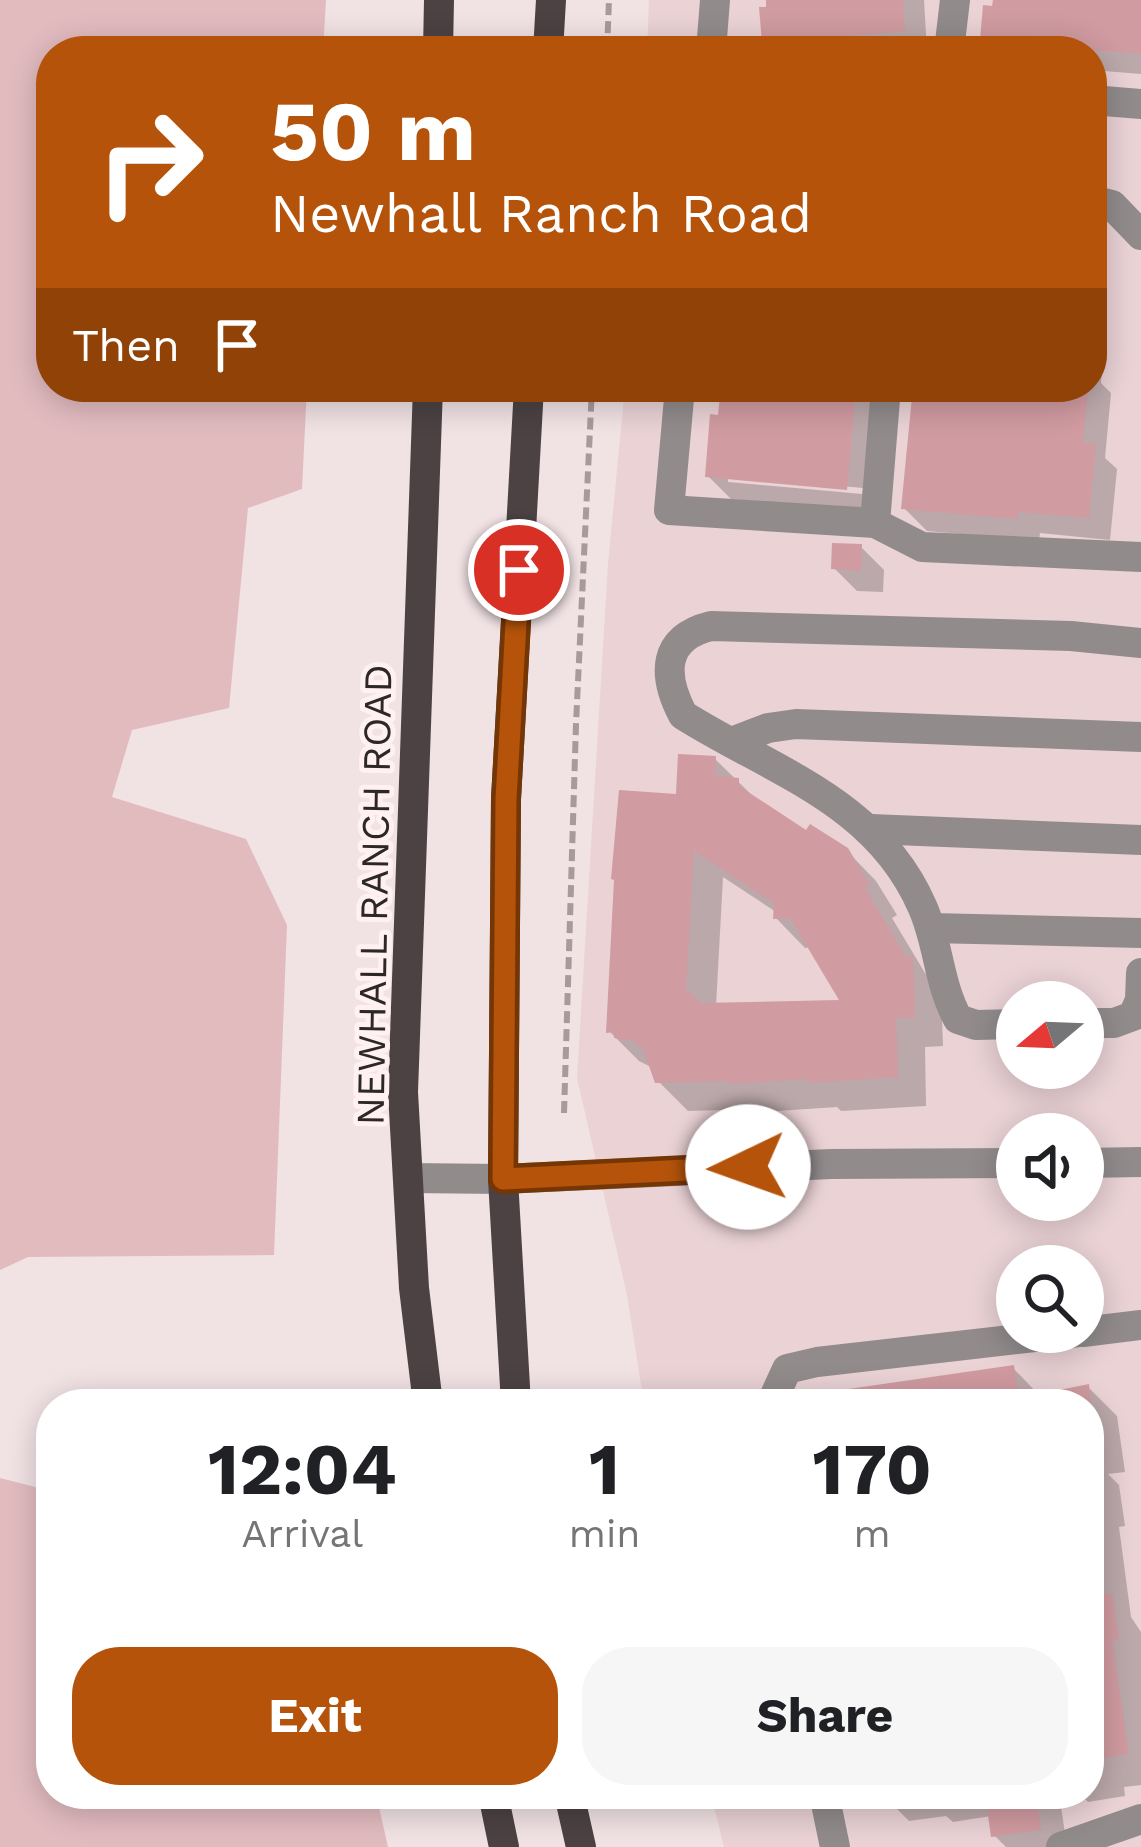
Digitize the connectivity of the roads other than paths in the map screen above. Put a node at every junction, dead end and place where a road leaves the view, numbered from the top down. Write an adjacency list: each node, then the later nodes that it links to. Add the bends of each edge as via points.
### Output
1 (439, 0): 5 (main road)
2 (551, 0): 6 (main road)
3 (715, 0): 7 (street)
4 (955, 0): 8 (street)
5 (438, 36)
6 (549, 36)
7 (712, 36)
8 (951, 36)
9 (1107, 101): 10 (street)
10 (1141, 104)
11 (1107, 204): 12 (street)
12 (1141, 235)
13 (427, 402): 32 (main road, NEWHALL RANCH ROAD, via 403,1092)
14 (528, 402): 33 (main road, via 506,799)
15 (679, 402): 17 (street, via 669,510)
16 (885, 402): 17 (street)
17 (874, 523): 18 (street, via 922,547)
18 (1141, 557)
19 (1141, 643): 21 (street, via 691,631 673,649 674,698 683,715)
20 (1141, 737): 21 (street, via 796,724)
21 (734, 741): 22 (street)
22 (871, 829): 23 (street); 24 (street)
23 (1141, 841)
24 (931, 928): 25 (street); 28 (street, via 958,1019)
25 (1141, 933)
26 (1141, 973): 27 (street, via 1133,1016)
27 (1104, 1023)
28 (996, 1025)
29 (1141, 1162): 31 (street)
30 (996, 1163): 33 (street)
31 (1104, 1163)
32 (408, 1178): 33 (street); 37 (main road, NEWHALL RANCH ROAD)
33 (503, 1179): 38 (main road)
34 (1141, 1325): 35 (street)
35 (1104, 1329)
36 (996, 1342): 39 (street, via 817,1362 787,1369)
37 (426, 1389)
38 (515, 1389)
39 (778, 1389)
40 (496, 1809): 44 (main road)
41 (572, 1809): 45 (main road)
42 (827, 1809): 46 (street)
43 (1141, 1819): 47 (street)
44 (505, 1847)
45 (581, 1847)
46 (835, 1847)
47 (1061, 1847)

